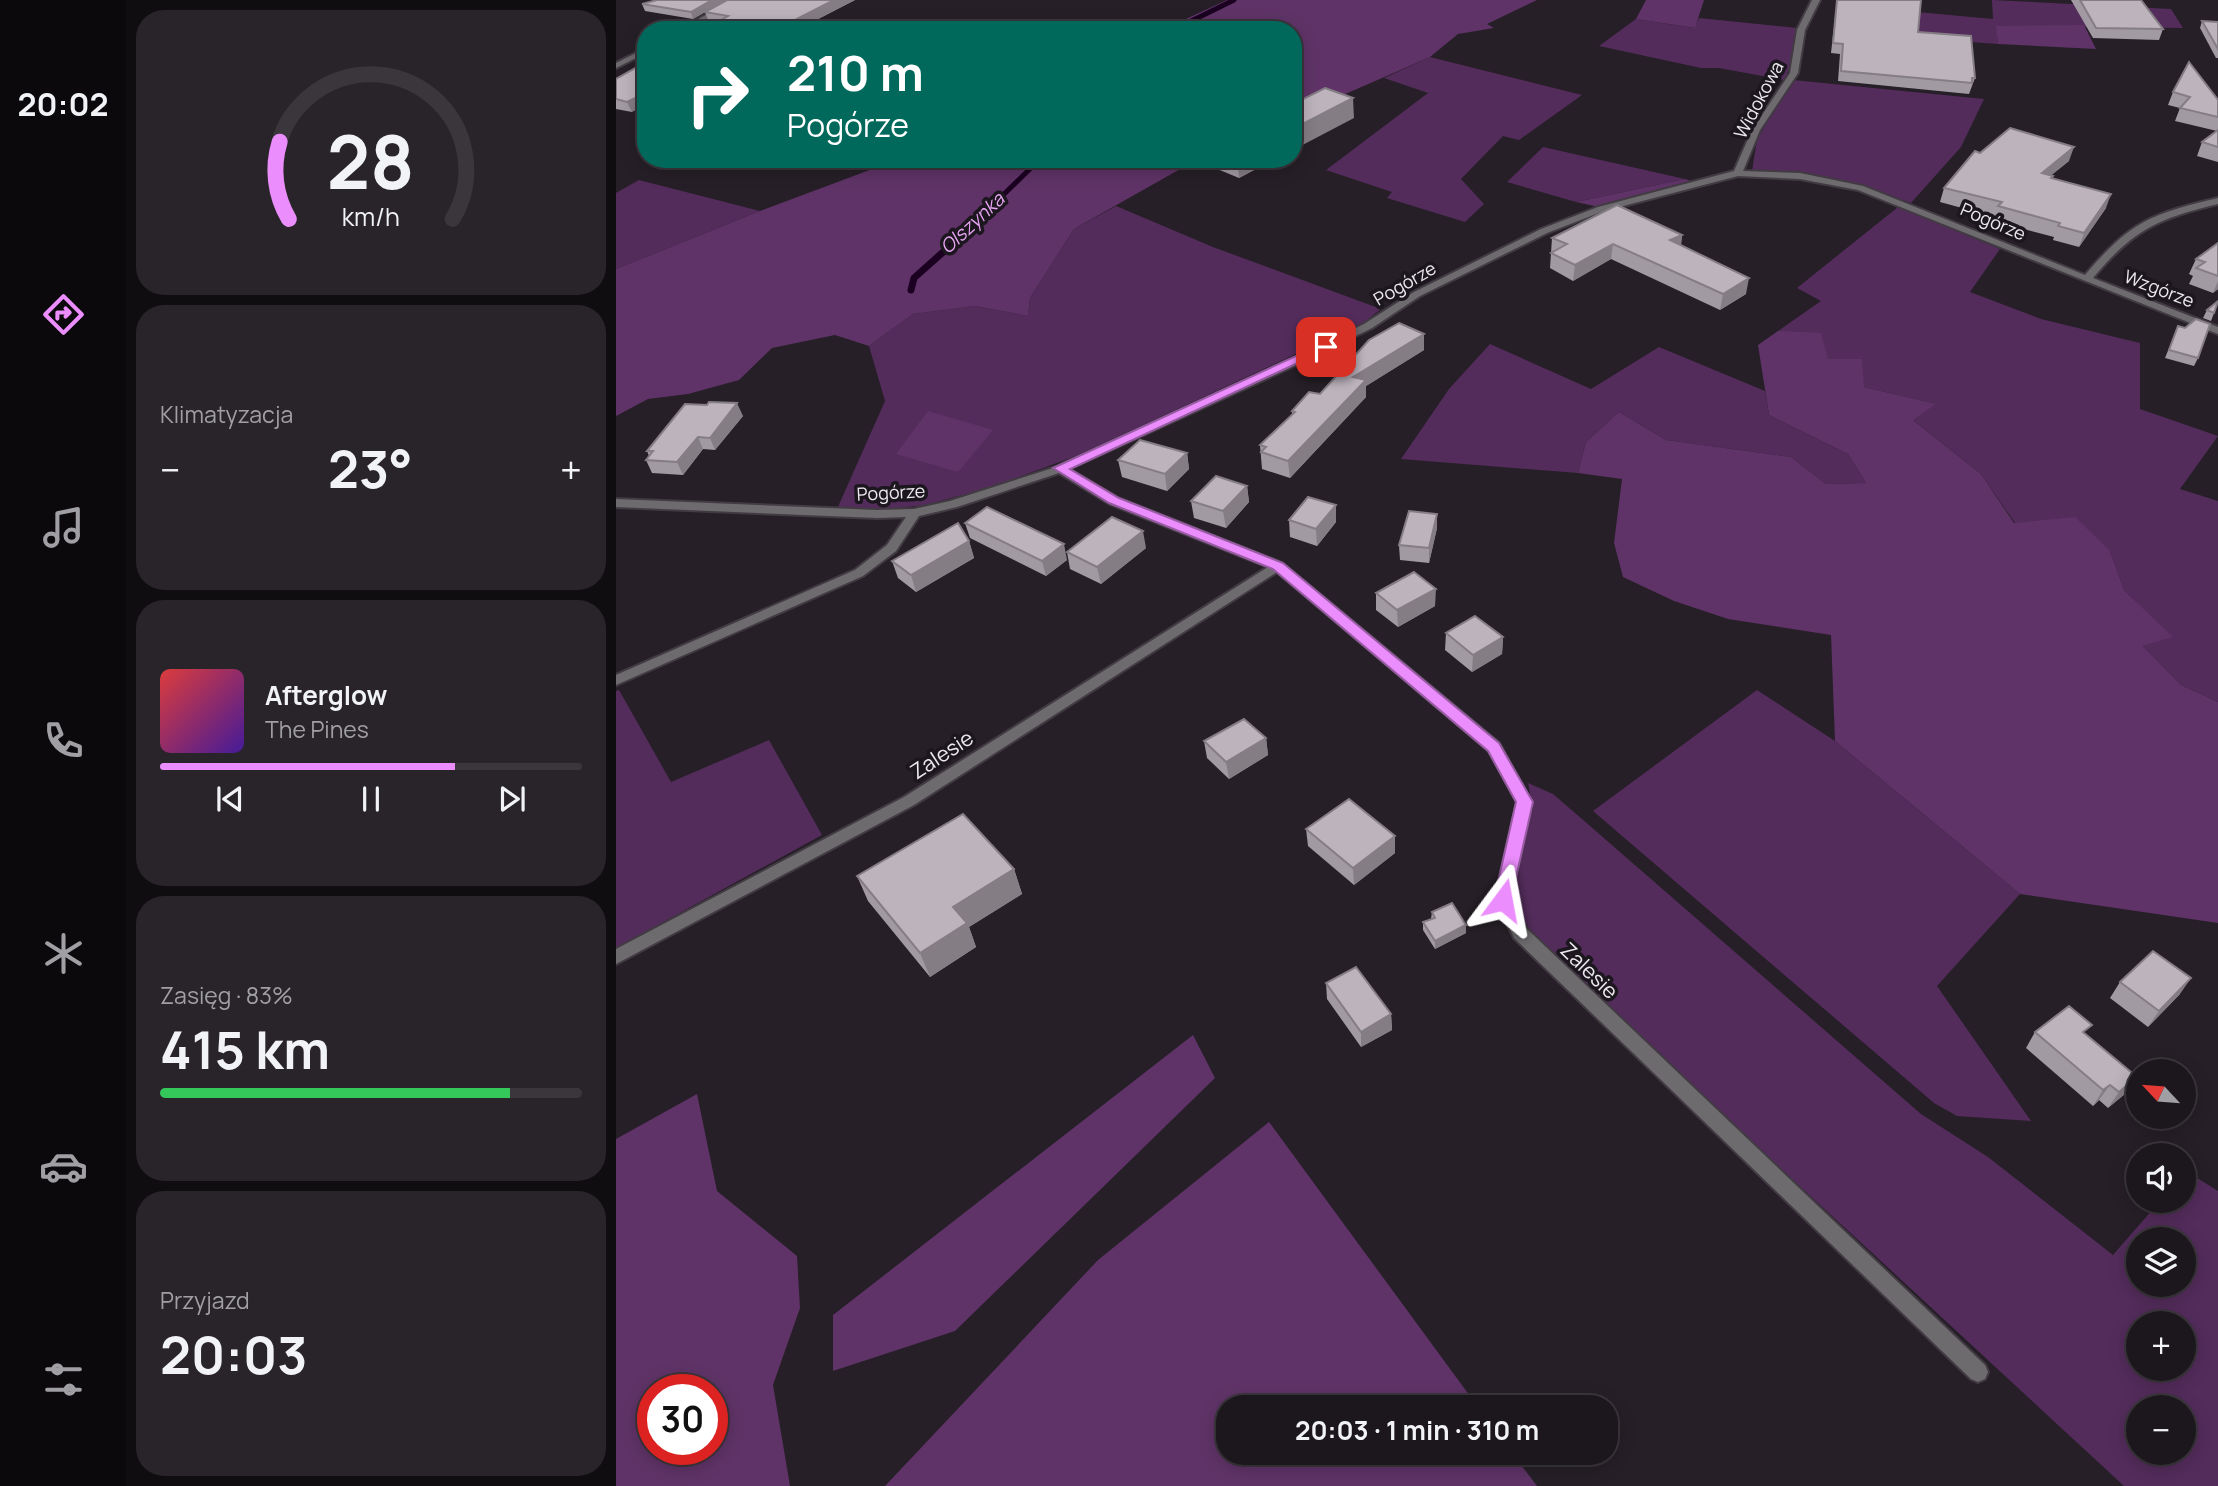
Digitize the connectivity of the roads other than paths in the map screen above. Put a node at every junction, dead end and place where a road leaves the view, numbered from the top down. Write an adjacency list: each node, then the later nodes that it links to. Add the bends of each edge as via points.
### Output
1 (737, 0): 3 (street)
2 (1816, 0): 6 (street, Widokowa, via 1801,30 1794,73 1756,130)
3 (699, 21)
4 (637, 55): 5 (street)
5 (616, 66)
6 (1738, 173): 8 (street, Pogórze, via 1800,176 1860,188); 10 (street, Pogórze, via 1624,202 1544,231 1417,294 1336,342)
7 (2218, 201): 8 (street, via 2140,224)
8 (2087, 279): 9 (street, Wzgórze)
9 (2218, 331)
10 (1060, 468): 12 (street, Pogórze, via 988,494); 13 (street, Zalesie, via 1114,500)
11 (616, 503): 12 (street, Pogórze)
12 (914, 513): 14 (street, via 899,542 859,573)
13 (1278, 566): 15 (street, Zalesie, via 909,801); 16 (street, Zalesie, via 1493,747 1524,802 1503,900 1520,933)
14 (616, 680)
15 (616, 957)
16 (1978, 1372)

